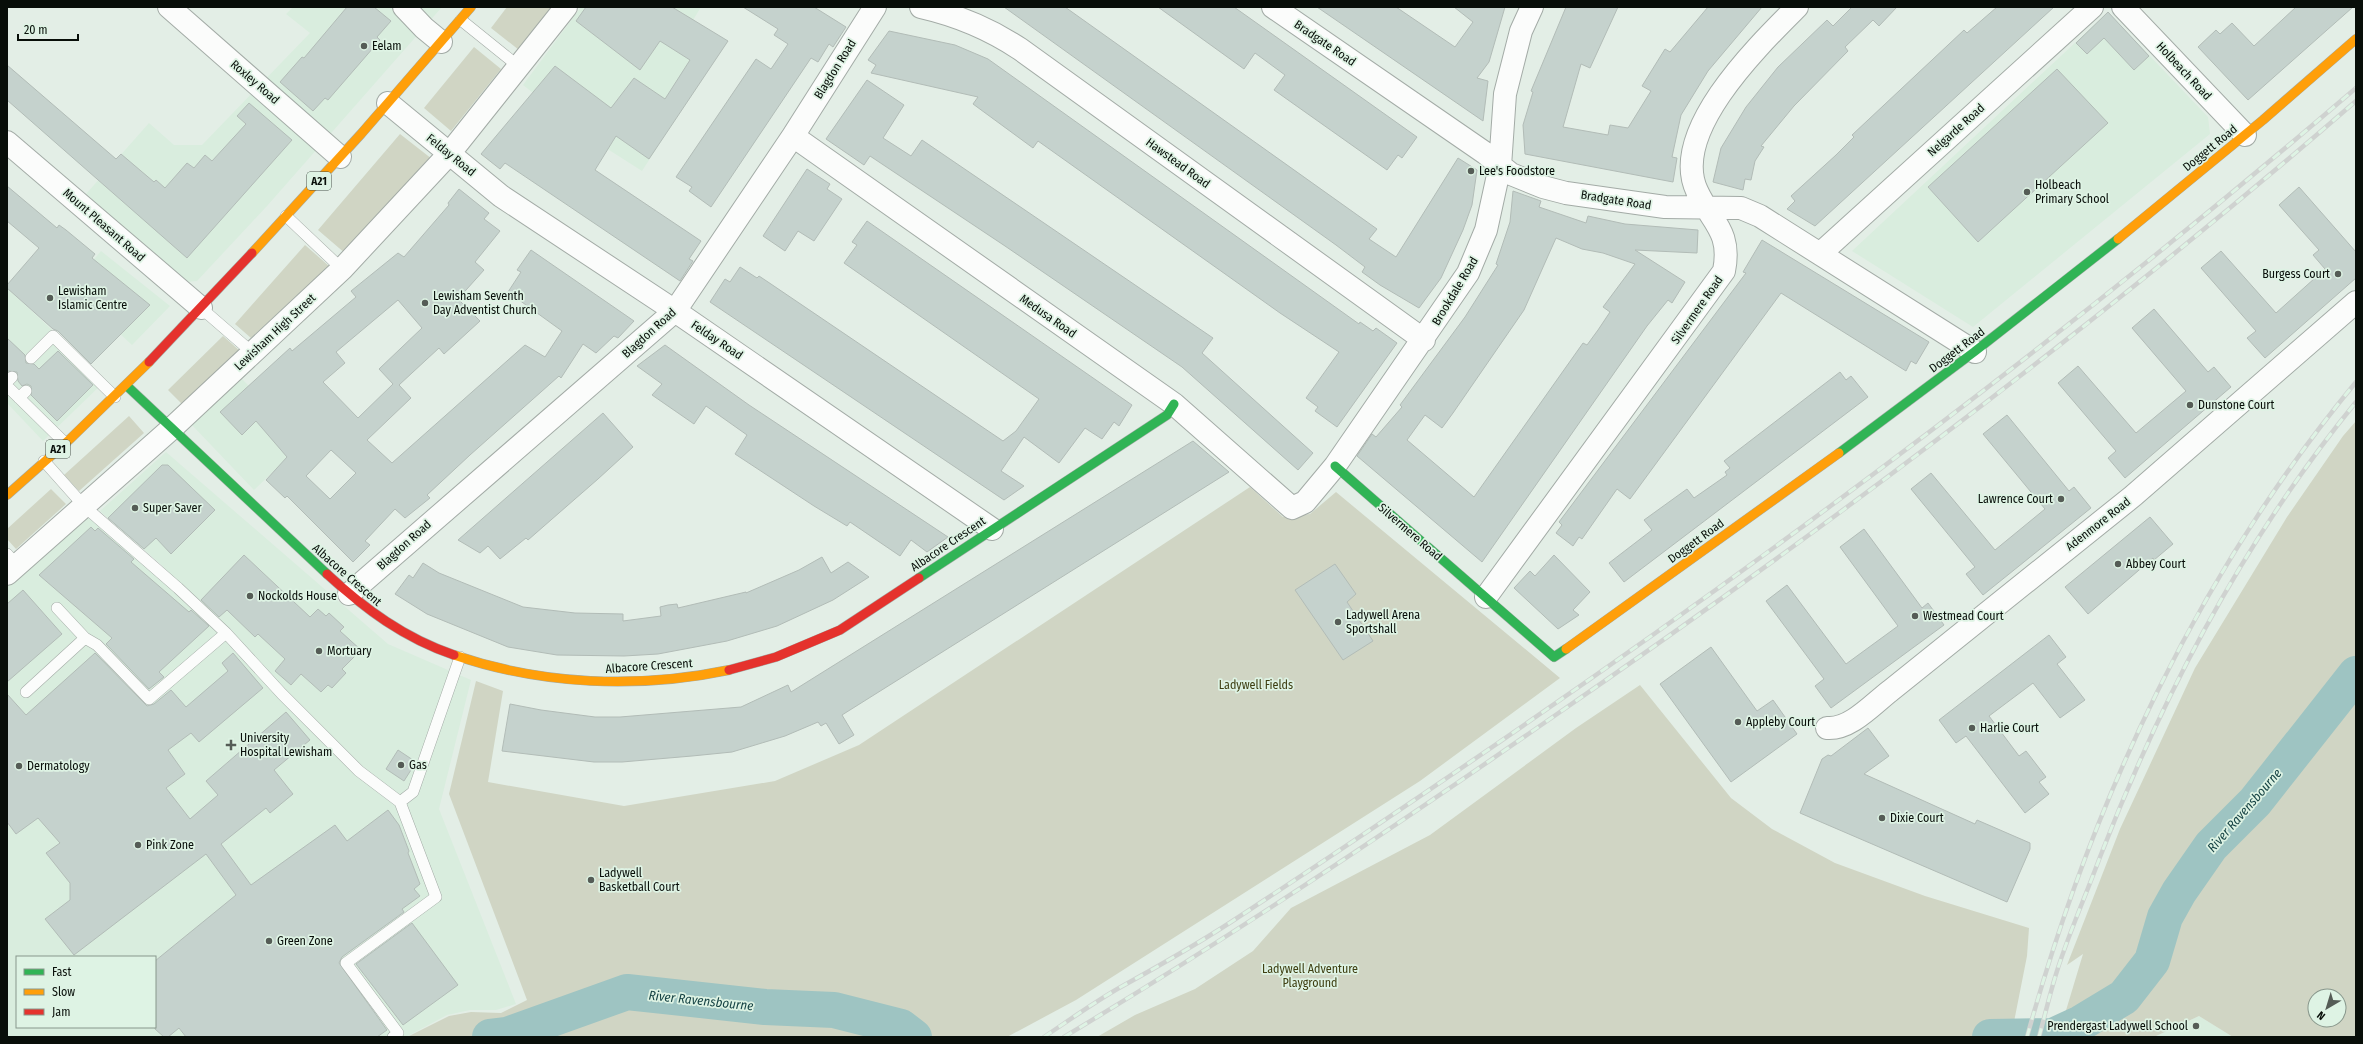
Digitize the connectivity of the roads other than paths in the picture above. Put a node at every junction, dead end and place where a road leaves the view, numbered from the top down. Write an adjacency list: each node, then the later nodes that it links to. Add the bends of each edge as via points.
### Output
1 (169, 7): 21 (street, Roxley Road)
2 (404, 7): 14 (street)
3 (471, 7): 12 (main road, A21)
4 (566, 7): 15 (street, Lewisham High Street)
5 (875, 7): 18 (street, Blagdon Road)
6 (921, 7): 30 (street, Hawstead Road, via 942,12 997,34 1020,49)
7 (1532, 7): 22 (street, Brookdale Road, via 1521,31 1505,94)
8 (1797, 7): 23 (street, Silvermere Road, via 1730,81 1708,112 1694,143 1692,175 1697,191)
9 (2092, 7): 25 (street, Nelgarde Road)
10 (2123, 7): 17 (street, Holbeach Road)
11 (1282, 10): 22 (street, Bradgate Road)
12 (461, 20): 14 (main road, A21); 15 (lane)
13 (2356, 39): 17 (main road, Doggett Road)
14 (441, 42): 16 (main road, A21)
15 (518, 66): 20 (street, Lewisham High Street)
16 (388, 103): 20 (street, Felday Road); 21 (main road, A21)
17 (2245, 135): 31 (main road, Doggett Road)
18 (793, 136): 29 (street, Blagdon Road); 37 (street, Medusa Road)
19 (7, 142): 28 (street, Mount Pleasant Road)
20 (449, 154): 26 (street, Lewisham High Street); 29 (street, Felday Road, via 501,196)
21 (340, 157): 24 (main road, A21)
22 (1500, 166): 23 (street, Bradgate Road, via 1511,174 1566,192 1665,208); 30 (street, Brookdale Road, via 1486,230 1478,252 1468,273)
23 (1707, 208): 25 (street, Bradgate Road, via 1741,208 1754,213); 48 (street, Silvermere Road, via 1718,224 1726,248 1724,271)
24 (286, 216): 26 (lane); 28 (main road, A21)
25 (1821, 253): 31 (street, Bradgate Road)
26 (342, 269): 32 (street, Lewisham High Street)
27 (2356, 302): 55 (street, Adenmore Road, via 2133,496 1890,691 1851,720 1836,728)
28 (201, 308): 32 (lane); 35 (main road, A21)
29 (675, 311): 45 (street, Felday Road); 47 (street, Blagdon Road)
30 (1424, 340): 41 (street, Brookdale Road)
31 (1975, 352): 52 (main road, Doggett Road, via 1763,508)
32 (253, 353): 38 (street, Lewisham High Street)
33 (31, 358): 36 (lane, via 53,336)
34 (8, 382): 39 (lane, via 41,413)
35 (127, 386): 36 (main road, A21); 38 (main road, Albacore Crescent)
36 (115, 397): 39 (main road, A21)
37 (1174, 404): 44 (street, Medusa Road); 45 (main road, Albacore Crescent, via 1167,415)
38 (171, 429): 43 (street, Lewisham High Street); 47 (main road, Albacore Crescent)
39 (64, 443): 40 (main road, A21)
40 (44, 461): 42 (main road, A21); 43 (lane)
41 (1335, 466): 44 (street, Brookdale Road, via 1305,502); 48 (main road, Silvermere Road)
42 (7, 495)
43 (84, 506): 46 (street, Lewisham High Street); 50 (lane)
44 (1292, 508)
45 (992, 529): 53 (main road, Albacore Crescent, via 840,630 789,654 733,670 674,680 614,682 553,678 501,669)
46 (13, 566)
47 (349, 594): 53 (main road, Albacore Crescent, via 400,632)
48 (1486, 597): 52 (main road, Silvermere Road)
49 (57, 608): 51 (lane)
50 (226, 633): 51 (lane, via 148,699 97,646); 56 (lane, via 282,694 359,771)
51 (85, 638): 54 (lane)
52 (1554, 656)
53 (460, 657): 56 (lane, via 413,792)
54 (26, 692)
55 (1827, 728)
56 (400, 802): 57 (lane, via 436,897 346,963 398,1034)
57 (393, 1037)

